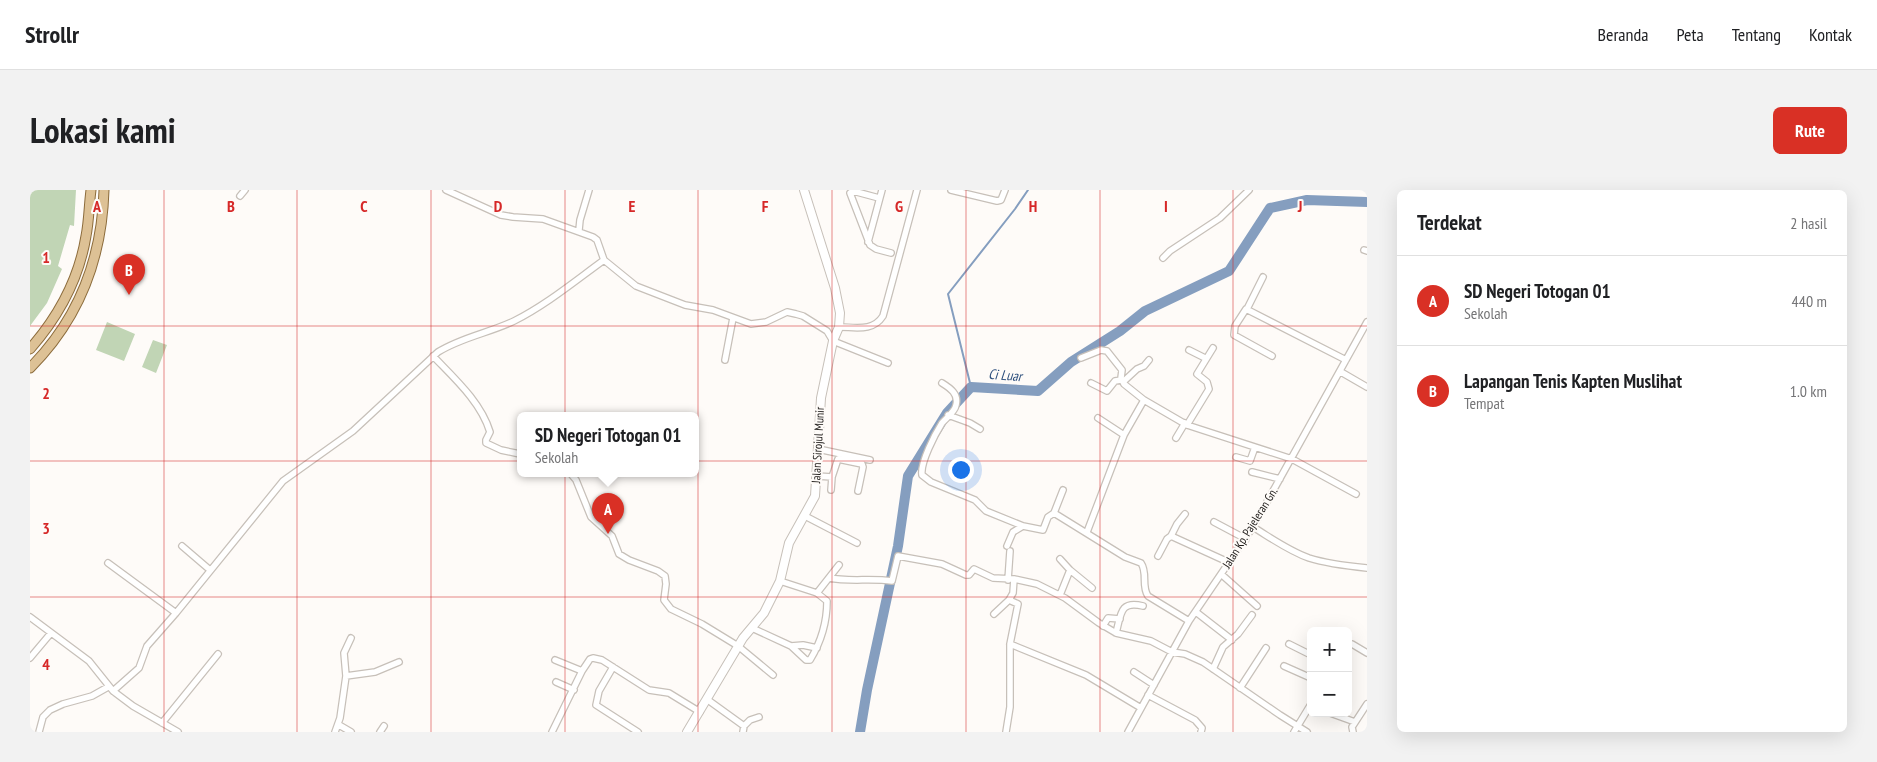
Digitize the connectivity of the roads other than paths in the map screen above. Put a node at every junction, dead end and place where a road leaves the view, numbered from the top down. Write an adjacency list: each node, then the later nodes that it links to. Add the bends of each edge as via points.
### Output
1 (91, 190): 29 (main road, via 87,232 79,266 61,306)
2 (104, 190): 39 (main road, via 100,235 85,288 63,330)
3 (245, 190): 13 (street)
4 (446, 190): 17 (street, via 501,215 543,219)
5 (589, 190): 17 (street)
6 (804, 190): 26 (street, Jalan Sirojul Munir, via 835,288 840,313)
7 (882, 190): 14 (street)
8 (917, 190): 26 (street, via 883,316 875,325 866,328)
9 (951, 190): 12 (street)
10 (1005, 190): 12 (street, via 1001,200 997,201)
11 (1249, 190): 20 (street, via 1220,218)
12 (976, 193)
13 (240, 196)
14 (879, 198): 15 (street, via 851,192); 16 (street)
15 (861, 222): 16 (street); 18 (street)
16 (873, 225): 18 (street)
17 (579, 230): 21 (street, via 596,240)
18 (868, 242): 19 (street, via 873,248)
19 (891, 253)
20 (1163, 258)
21 (604, 260): 24 (street, via 636,286 685,305); 31 (street, via 526,315 454,342)
22 (1263, 277): 23 (street)
23 (1247, 309): 32 (street, via 1234,335); 37 (street)
24 (733, 318): 27 (street, via 755,324 792,313 827,331); 35 (street)
25 (1367, 322): 37 (street, Jalan Kp. Pajeleran Gn.)
26 (838, 327): 27 (street, Jalan Sirojul Munir)
27 (833, 341): 38 (street); 53 (street, Jalan Sirojul Munir, via 821,398)
28 (1213, 348): 34 (street)
29 (30, 350)
30 (1189, 350): 34 (street)
31 (433, 356): 54 (street, via 466,392 487,423 490,432 486,443); 84 (street, via 353,431 284,481)
32 (1272, 356)
33 (1081, 358): 41 (street, via 1106,351 1122,370)
34 (1205, 358): 48 (street, via 1197,375 1207,382 1209,390)
35 (724, 360)
36 (1149, 360): 41 (street)
37 (1346, 360): 40 (street, Jalan Kp. Pajeleran Gn.)
38 (888, 363)
39 (31, 366)
40 (1341, 372): 44 (street); 56 (street, Jalan Kp. Pajeleran Gn.)
41 (1122, 381): 43 (street, via 1115,381 1107,391); 45 (street)
42 (942, 383): 46 (street, via 953,391 956,402)
43 (1091, 383)
44 (1367, 387)
45 (1144, 400): 48 (street); 50 (street)
46 (948, 416): 49 (street); 71 (street, via 933,439 922,475 975,500 986,511)
47 (1098, 418): 50 (street)
48 (1186, 424): 51 (street); 52 (street)
49 (980, 429)
50 (1124, 435): 73 (street)
51 (1176, 438)
52 (1255, 447): 55 (street, via 1250,461); 56 (street)
53 (818, 449): 57 (street); 59 (street, Jalan Sirojul Munir)
54 (517, 453)
55 (1236, 457)
56 (1292, 459): 62 (street, Jalan Kp. Pajeleran Gn.); 66 (street)
57 (870, 460)
58 (1252, 472): 62 (street)
59 (817, 476): 61 (street); 69 (street, Jalan Sirojul Munir, via 815,496)
60 (573, 477): 112 (street, via 591,517 612,536 619,554 665,576 664,600 667,606)
61 (832, 477): 63 (street); 64 (street, via 838,459 862,464)
62 (1280, 479): 72 (street, Jalan Kp. Pajeleran Gn.)
63 (831, 490)
64 (858, 490)
65 (1063, 490): 67 (street)
66 (1356, 494)
67 (1054, 513): 71 (street, via 1048,517 1043,530); 73 (street)
68 (1185, 514): 74 (street)
69 (805, 516): 76 (street); 89 (street, Jalan Sirojul Munir, via 789,542)
70 (1214, 522): 75 (street)
71 (1023, 526): 88 (street, via 1014,532 1009,549)
72 (1253, 527): 75 (street, Jalan Kp. Pajeleran Gn.); 83 (street, via 1307,557)
73 (1087, 532): 102 (street, via 1125,557 1141,563 1148,596)
74 (1171, 536): 78 (street); 80 (street)
75 (1246, 539): 80 (street, Jalan Kp. Pajeleran Gn.)
76 (857, 543)
77 (182, 546): 84 (street)
78 (1158, 556)
79 (1060, 559): 85 (street)
80 (1228, 562): 86 (street, Jalan Kp. Pajeleran Gn.)
81 (108, 563): 97 (street)
82 (839, 565): 87 (street)
83 (1367, 568)
84 (210, 570): 97 (street)
85 (1070, 570): 90 (street); 92 (street)
86 (1221, 574): 95 (street); 96 (street, Jalan Kp. Pajeleran Gn.)
87 (829, 578): 88 (street, via 840,581 892,580 898,556 942,564 966,575 974,569 991,577); 91 (street)
88 (1011, 579): 92 (street, via 1037,584); 93 (street)
89 (780, 581): 91 (street); 104 (street, Jalan Sirojul Munir, via 764,614)
90 (1092, 588)
91 (816, 593): 114 (street, via 825,598 827,604)
92 (1060, 595): 103 (street)
93 (1009, 600): 98 (street); 109 (street, via 1018,604)
94 (1144, 606): 101 (street, via 1129,604)
95 (1258, 606)
96 (1196, 612): 102 (street, Jalan Kp. Pajeleran Gn.); 108 (street)
97 (176, 613): 134 (street, via 147,646 139,668)
98 (994, 614)
99 (1252, 615): 108 (street)
100 (30, 618): 105 (street)
101 (1120, 619): 103 (street, via 1108,618); 106 (street)
102 (1189, 622): 116 (street, Jalan Kp. Pajeleran Gn.)
103 (1103, 626): 106 (street)
104 (752, 628): 112 (street, Jalan Sirojul Munir); 113 (street)
105 (52, 633): 120 (street); 134 (street, via 89,661)
106 (1116, 633): 116 (street, via 1151,641)
107 (351, 638): 129 (street, via 344,653)
108 (1232, 640): 125 (street, via 1220,652)
109 (1010, 644): 139 (street, via 1086,675); 158 (street, via 1010,707)
110 (1289, 644): 119 (street)
111 (1352, 644): 117 (street)
112 (738, 646): 128 (street); 137 (street, Jalan Sirojul Munir)
113 (791, 646): 114 (street); 114 (street, via 808,661)
114 (817, 648)
115 (1266, 648): 133 (street)
116 (1172, 652): 125 (street, via 1195,658); 132 (street, Jalan Kp. Pajeleran Gn.)
117 (1367, 653)
118 (218, 654): 145 (street)
119 (1307, 654)
120 (30, 658)
121 (555, 660): 126 (street)
122 (399, 662): 129 (street, via 375,672)
123 (1284, 666): 130 (street)
124 (612, 667): 126 (street, via 593,658); 141 (street, via 649,690 669,693); 157 (street, via 599,691 596,705)
125 (1213, 669): 133 (street)
126 (582, 671): 135 (street)
127 (1134, 672): 132 (street)
128 (774, 675)
129 (346, 676): 146 (street)
130 (1307, 676)
131 (556, 682): 135 (street)
132 (1154, 685): 136 (street, Jalan Kp. Pajeleran Gn.)
133 (1240, 688): 149 (street)
134 (111, 689): 145 (street); 151 (street, via 50,710 43,717)
135 (574, 690): 156 (street)
136 (1148, 694): 139 (street, Jalan Kp. Pajeleran Gn.); 160 (street, via 1195,720)
137 (708, 700): 141 (street, Jalan Sirojul Munir); 148 (street)
138 (1367, 704): 144 (street)
139 (1140, 708): 159 (street, Jalan Kp. Pajeleran Gn.)
140 (1307, 711): 149 (street)
141 (700, 712): 150 (street, Jalan Sirojul Munir)
142 (759, 716): 148 (street, via 750,720)
143 (1341, 717): 144 (street)
144 (1355, 722): 162 (street)
145 (162, 723): 152 (street)
146 (339, 725): 153 (street); 154 (street)
147 (384, 726): 155 (street)
148 (744, 729)
149 (1296, 729): 161 (street)
150 (689, 731)
151 (39, 732)
152 (178, 732)
153 (335, 732)
154 (351, 732)
155 (380, 732)
156 (552, 732)
157 (638, 732)
158 (1006, 732)
159 (1128, 732)
160 (1201, 732)
161 (1307, 732)
162 (1353, 732)

